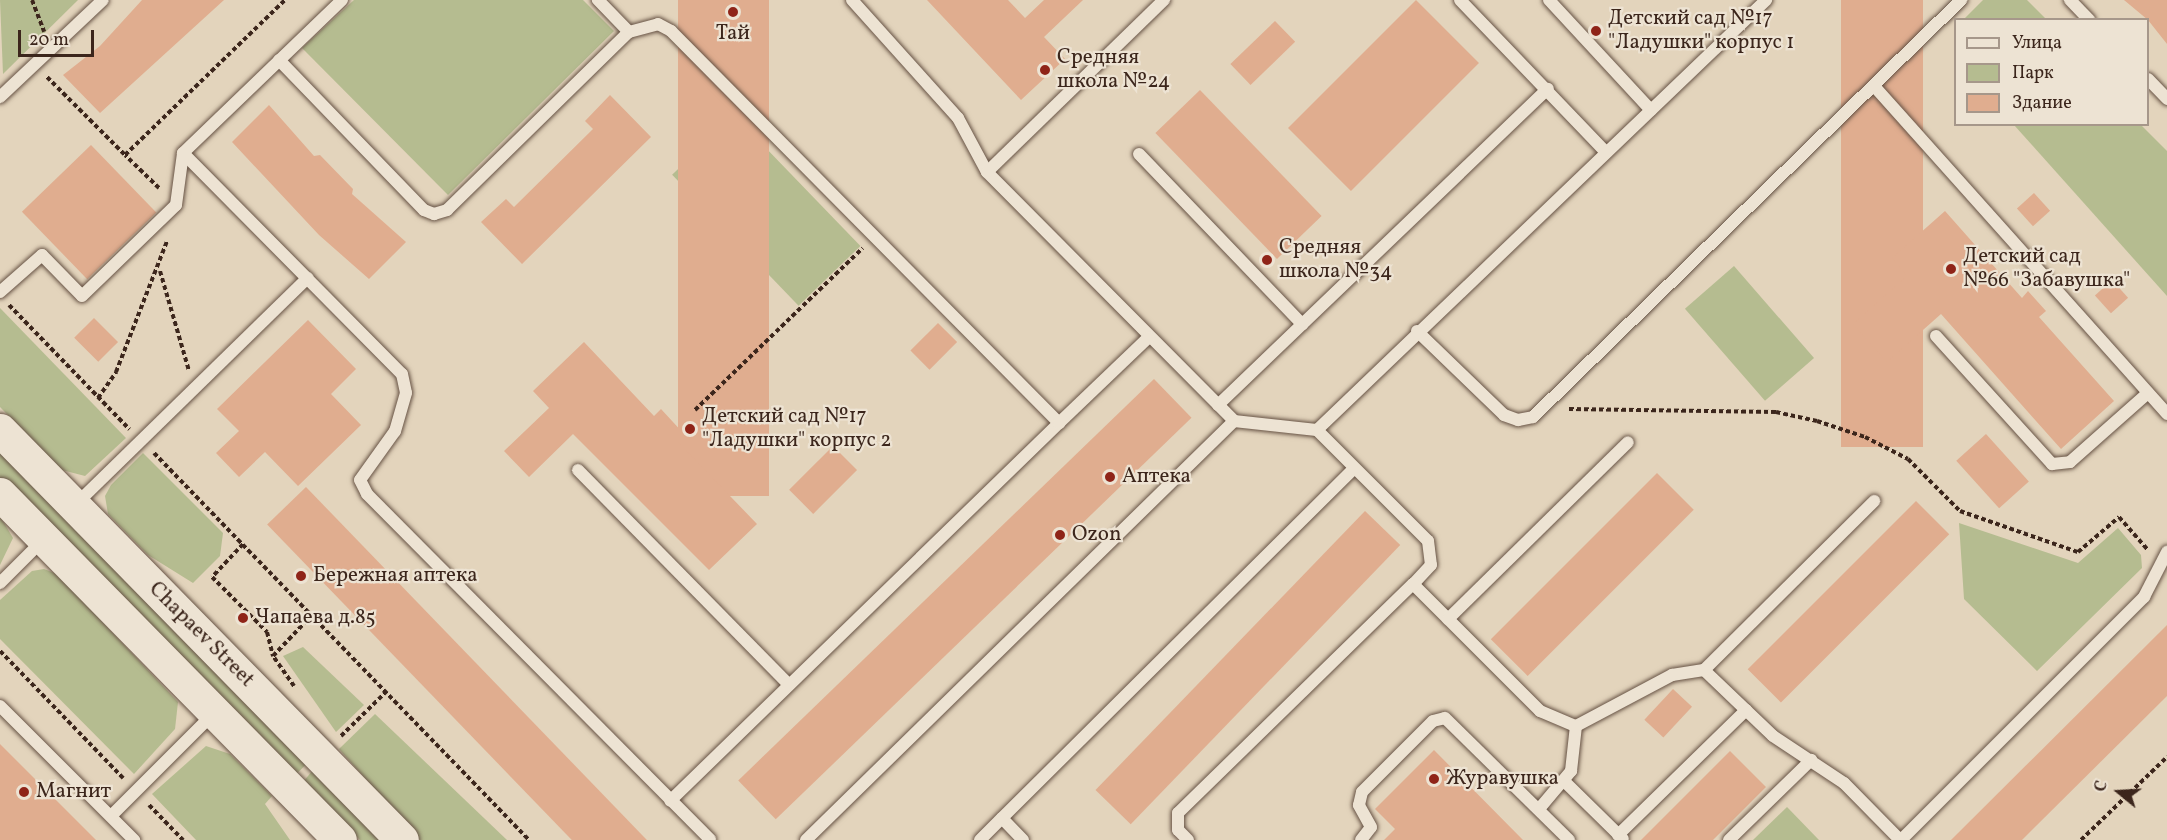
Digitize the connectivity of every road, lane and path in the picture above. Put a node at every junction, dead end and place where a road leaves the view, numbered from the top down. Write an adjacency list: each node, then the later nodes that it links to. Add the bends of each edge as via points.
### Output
1 (32, 0): 15 (path, via 36,23)
2 (103, 0): 15 (lane)
3 (285, 0): 27 (path)
4 (342, 0): 16 (lane)
5 (598, 0): 14 (lane)
6 (852, 0): 28 (lane, via 958,118)
7 (1164, 0): 28 (lane)
8 (1460, 0): 20 (lane)
9 (1549, 0): 23 (lane)
10 (1766, 0): 23 (lane)
11 (1961, 0): 19 (lane)
12 (2070, 0): 13 (lane)
13 (2087, 18)
14 (629, 32): 16 (lane, via 447,210 434,214 424,210); 30 (lane, via 658,24 671,31)
15 (55, 46): 17 (lane)
16 (279, 60): 25 (lane)
17 (36, 65): 21 (lane); 27 (path)
18 (2149, 80): 22 (lane)
19 (1874, 86): 39 (lane); 42 (lane)
20 (1548, 89): 24 (lane); 34 (lane)
21 (0, 97)
22 (2167, 99)
23 (1651, 110): 24 (lane)
24 (1606, 152): 35 (lane)
25 (183, 153): 29 (lane); 32 (lane)
26 (1139, 154): 34 (lane)
27 (125, 155): 29 (path)
28 (987, 172): 37 (lane)
29 (176, 205): 31 (path); 33 (lane, via 82,296 42,255)
30 (875, 236): 43 (path); 46 (lane)
31 (160, 270): 38 (path); 40 (path, via 116,372)
32 (308, 278): 38 (lane); 78 (lane, via 406,383 395,431 360,480 367,494)
33 (0, 294): 40 (path)
34 (1302, 324): 41 (lane)
35 (1417, 331): 42 (lane, via 1504,415 1518,420); 48 (lane)
36 (1936, 336): 39 (lane, via 2052,464 2070,462)
37 (1149, 337): 41 (lane); 46 (lane)
38 (194, 389): 49 (lane)
39 (2148, 393): 44 (lane)
40 (98, 398): 49 (path)
41 (1218, 405): 45 (lane)
42 (1541, 408): 58 (path, via 1776,412 1817,421 1865,436 1908,459 1960,511 2078,552 2119,517)
43 (695, 410)
44 (2167, 414)
45 (1234, 421): 48 (lane); 89 (lane)
46 (1059, 423): 66 (lane)
47 (0, 430): 55 (main road, Chapaev Street)
48 (1317, 430): 51 (lane)
49 (141, 441): 55 (lane); 57 (path)
50 (1628, 442): 62 (lane)
51 (1354, 468): 60 (lane, via 1428,542 1431,565); 81 (lane)
52 (578, 470): 66 (lane)
53 (0, 494): 56 (main road)
54 (1874, 501): 65 (lane)
55 (74, 506): 86 (main road, Chapaev Street)
56 (44, 539): 59 (lane); 70 (main road)
57 (243, 544): 61 (path); 64 (path, via 212,577 267,632)
58 (2162, 557): 96 (lane, via 2144,597)
59 (0, 583)
60 (1413, 584): 62 (lane); 92 (lane, via 1178,813 1178,830)
61 (312, 615): 64 (path); 87 (path)
62 (1448, 619): 71 (lane, via 1540,711)
63 (0, 651): 77 (path)
64 (273, 656): 67 (path)
65 (1704, 670): 69 (lane); 71 (lane, via 1672,675)
66 (789, 685): 78 (lane)
67 (299, 693)
68 (0, 706): 80 (lane)
69 (1746, 710): 75 (lane); 82 (lane)
70 (214, 712): 77 (lane); 85 (main road)
71 (1576, 726): 76 (lane, via 1574,761)
72 (331, 735): 73 (path)
73 (337, 740)
74 (2167, 757): 97 (path)
75 (1811, 760): 95 (lane); 96 (lane, via 1844,783)
76 (1565, 782): 79 (lane); 82 (lane)
77 (136, 791): 80 (lane); 84 (path)
78 (670, 801): 88 (lane)
79 (1539, 809): 93 (lane, via 1453,722 1438,718 1362,792 1359,805 1371,827); 94 (lane)
80 (111, 816): 83 (lane)
81 (1002, 818): 90 (lane); 91 (lane)
82 (1621, 837)
83 (134, 840)
84 (183, 840)
85 (340, 840)
86 (402, 840)
87 (529, 840)
88 (710, 840)
89 (806, 840)
90 (980, 840)
91 (1023, 840)
92 (1188, 840)
93 (1361, 840)
94 (1569, 840)
95 (1730, 840)
96 (1901, 840)
97 (2081, 840)

